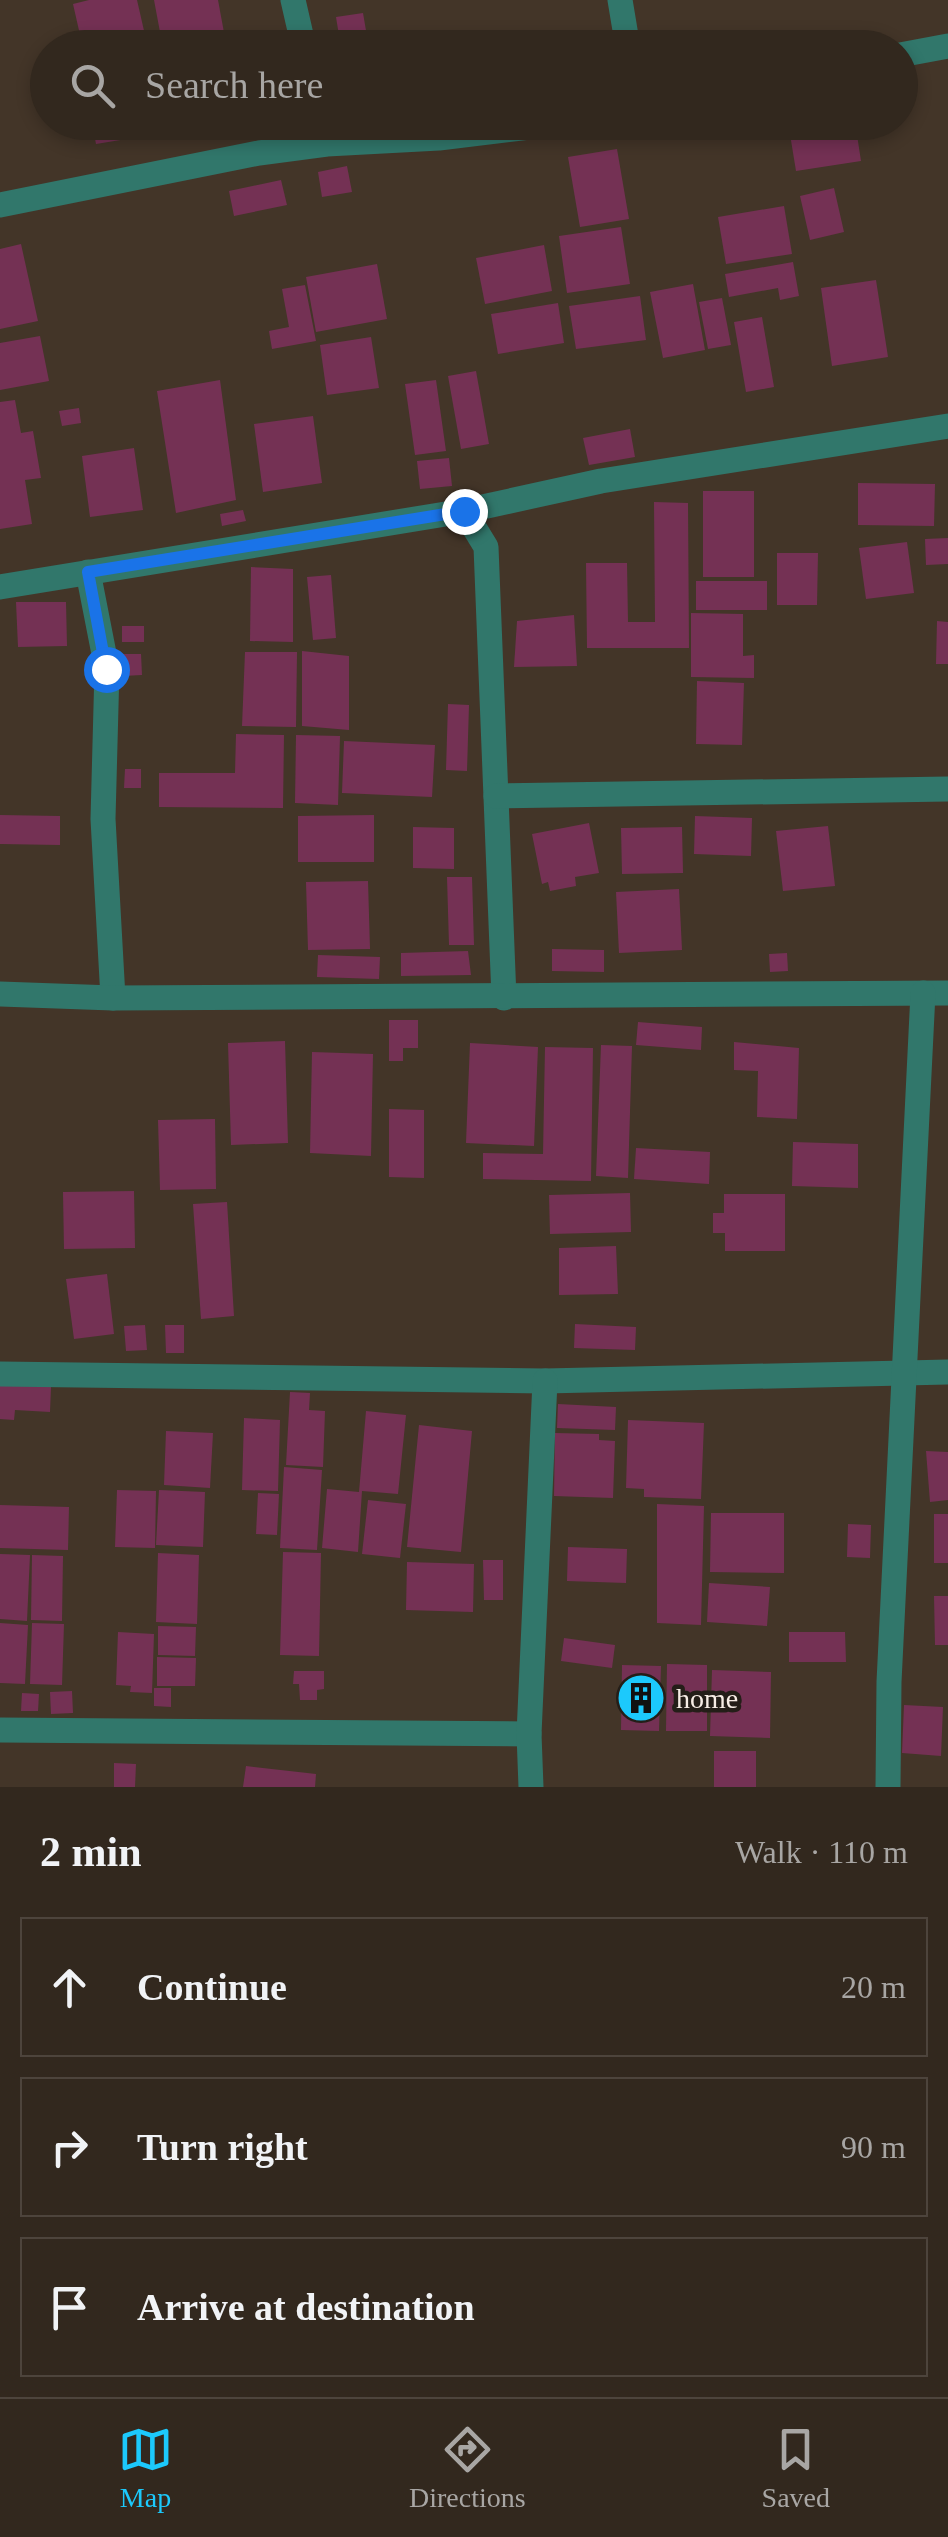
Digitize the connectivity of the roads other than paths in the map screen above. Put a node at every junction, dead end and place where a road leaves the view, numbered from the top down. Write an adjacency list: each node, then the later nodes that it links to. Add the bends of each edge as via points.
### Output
1 (293, 0): 3 (street)
2 (620, 0): 4 (street)
3 (300, 30)
4 (625, 30)
5 (948, 46): 6 (street)
6 (918, 52)
7 (301, 140): 8 (street)
8 (0, 205)
9 (948, 426): 10 (street, via 601,480)
10 (464, 511): 11 (street); 14 (street, via 486,546)
11 (88, 572): 12 (street); 17 (street, via 106,669 103,819)
12 (0, 587)
13 (948, 789): 14 (street)
14 (496, 796): 18 (street)
15 (935, 993): 18 (street); 19 (street)
16 (0, 994): 17 (street)
17 (113, 998): 18 (street)
18 (504, 998)
19 (903, 1372): 20 (street); 22 (street); 26 (street)
20 (948, 1372)
21 (0, 1374): 22 (street)
22 (545, 1381): 24 (street)
23 (0, 1730): 24 (street)
24 (529, 1734): 25 (street)
25 (531, 1787)
26 (888, 1787)

